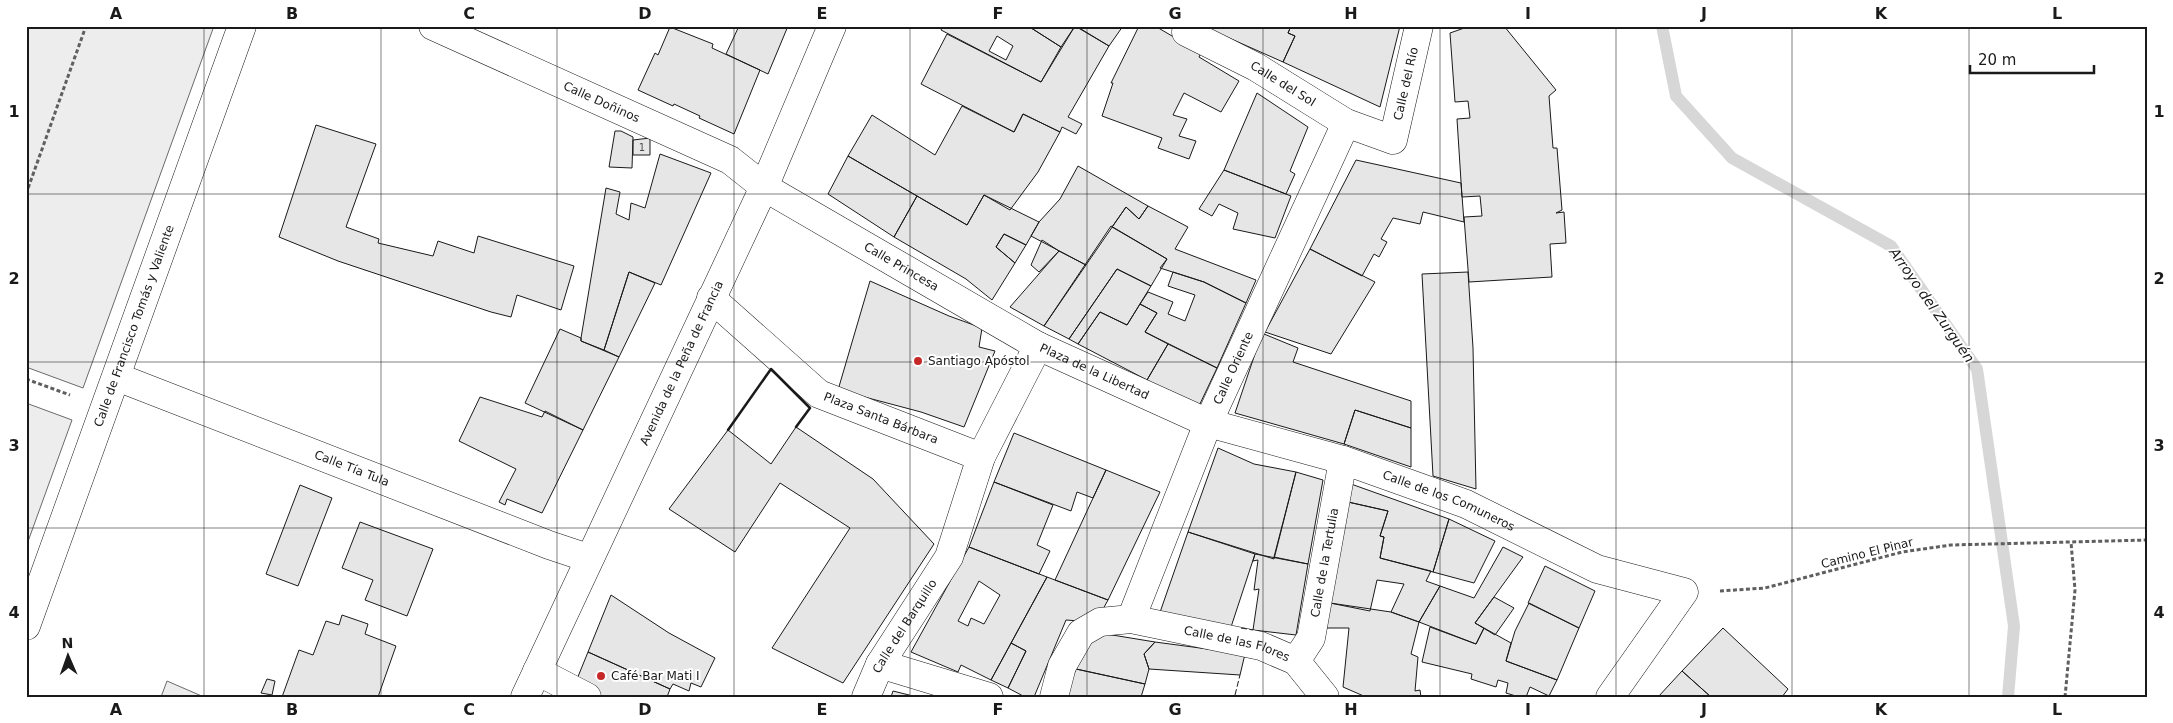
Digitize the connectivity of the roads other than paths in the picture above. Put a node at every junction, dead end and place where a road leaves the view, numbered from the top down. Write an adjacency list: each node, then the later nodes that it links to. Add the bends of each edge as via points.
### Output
1 (242, 26): 11 (street, Calle de Francisco Tomás y Valiente)
2 (433, 26): 8 (street, Calle Doñinos, via 730,160)
3 (832, 26): 8 (street, Avenida de la Peña de Francia)
4 (1419, 26): 7 (street, Calle del Río)
5 (1180, 29): 6 (street, Calle del Sol, via 1256,67)
6 (1346, 123): 7 (street, Calle del Sol); 12 (street, Calle Oriente)
7 (1393, 140)
8 (764, 187): 9 (street, Avenida de la Peña de Francia); 10 (street, Calle Princesa)
9 (711, 298): 13 (street, Plaza Santa Bárbara, via 819,394); 15 (street, Avenida de la Peña de Francia)
10 (1038, 346): 12 (street, Plaza de la Libertad); 13 (street, Plaza de la Libertad)
11 (117, 377): 15 (street, Calle Tía Tula); 17 (street, Calle de Francisco Tomás y Valiente)
12 (1208, 423): 14 (street, Calle de los Comuneros); 16 (street, Calle Oriente)
13 (981, 456): 19 (street, Calle del Barquillo, via 949,557)
14 (1343, 460): 18 (street, Calle de la Tertulia, via 1311,638); 27 (street, Calle de los Comuneros, via 1466,504 1597,569 1684,592)
15 (588, 558): 20 (street, Avenida de la Peña de Francia)
16 (1131, 619): 18 (street, Calle de las Flores, via 1261,646); 25 (street, Calle de las Flores, via 1100,622 1081,633 1062,666)
17 (26, 626)
18 (1296, 661): 26 (street, Calle de las Flores)
19 (880, 664): 23 (street, Calle del Barquillo); 24 (street)
20 (537, 671): 21 (street, Avenida de la Peña de Francia); 22 (street)
21 (525, 697)
22 (587, 697)
23 (866, 697)
24 (988, 697)
25 (1054, 697)
26 (1326, 697)
27 (1610, 697)

